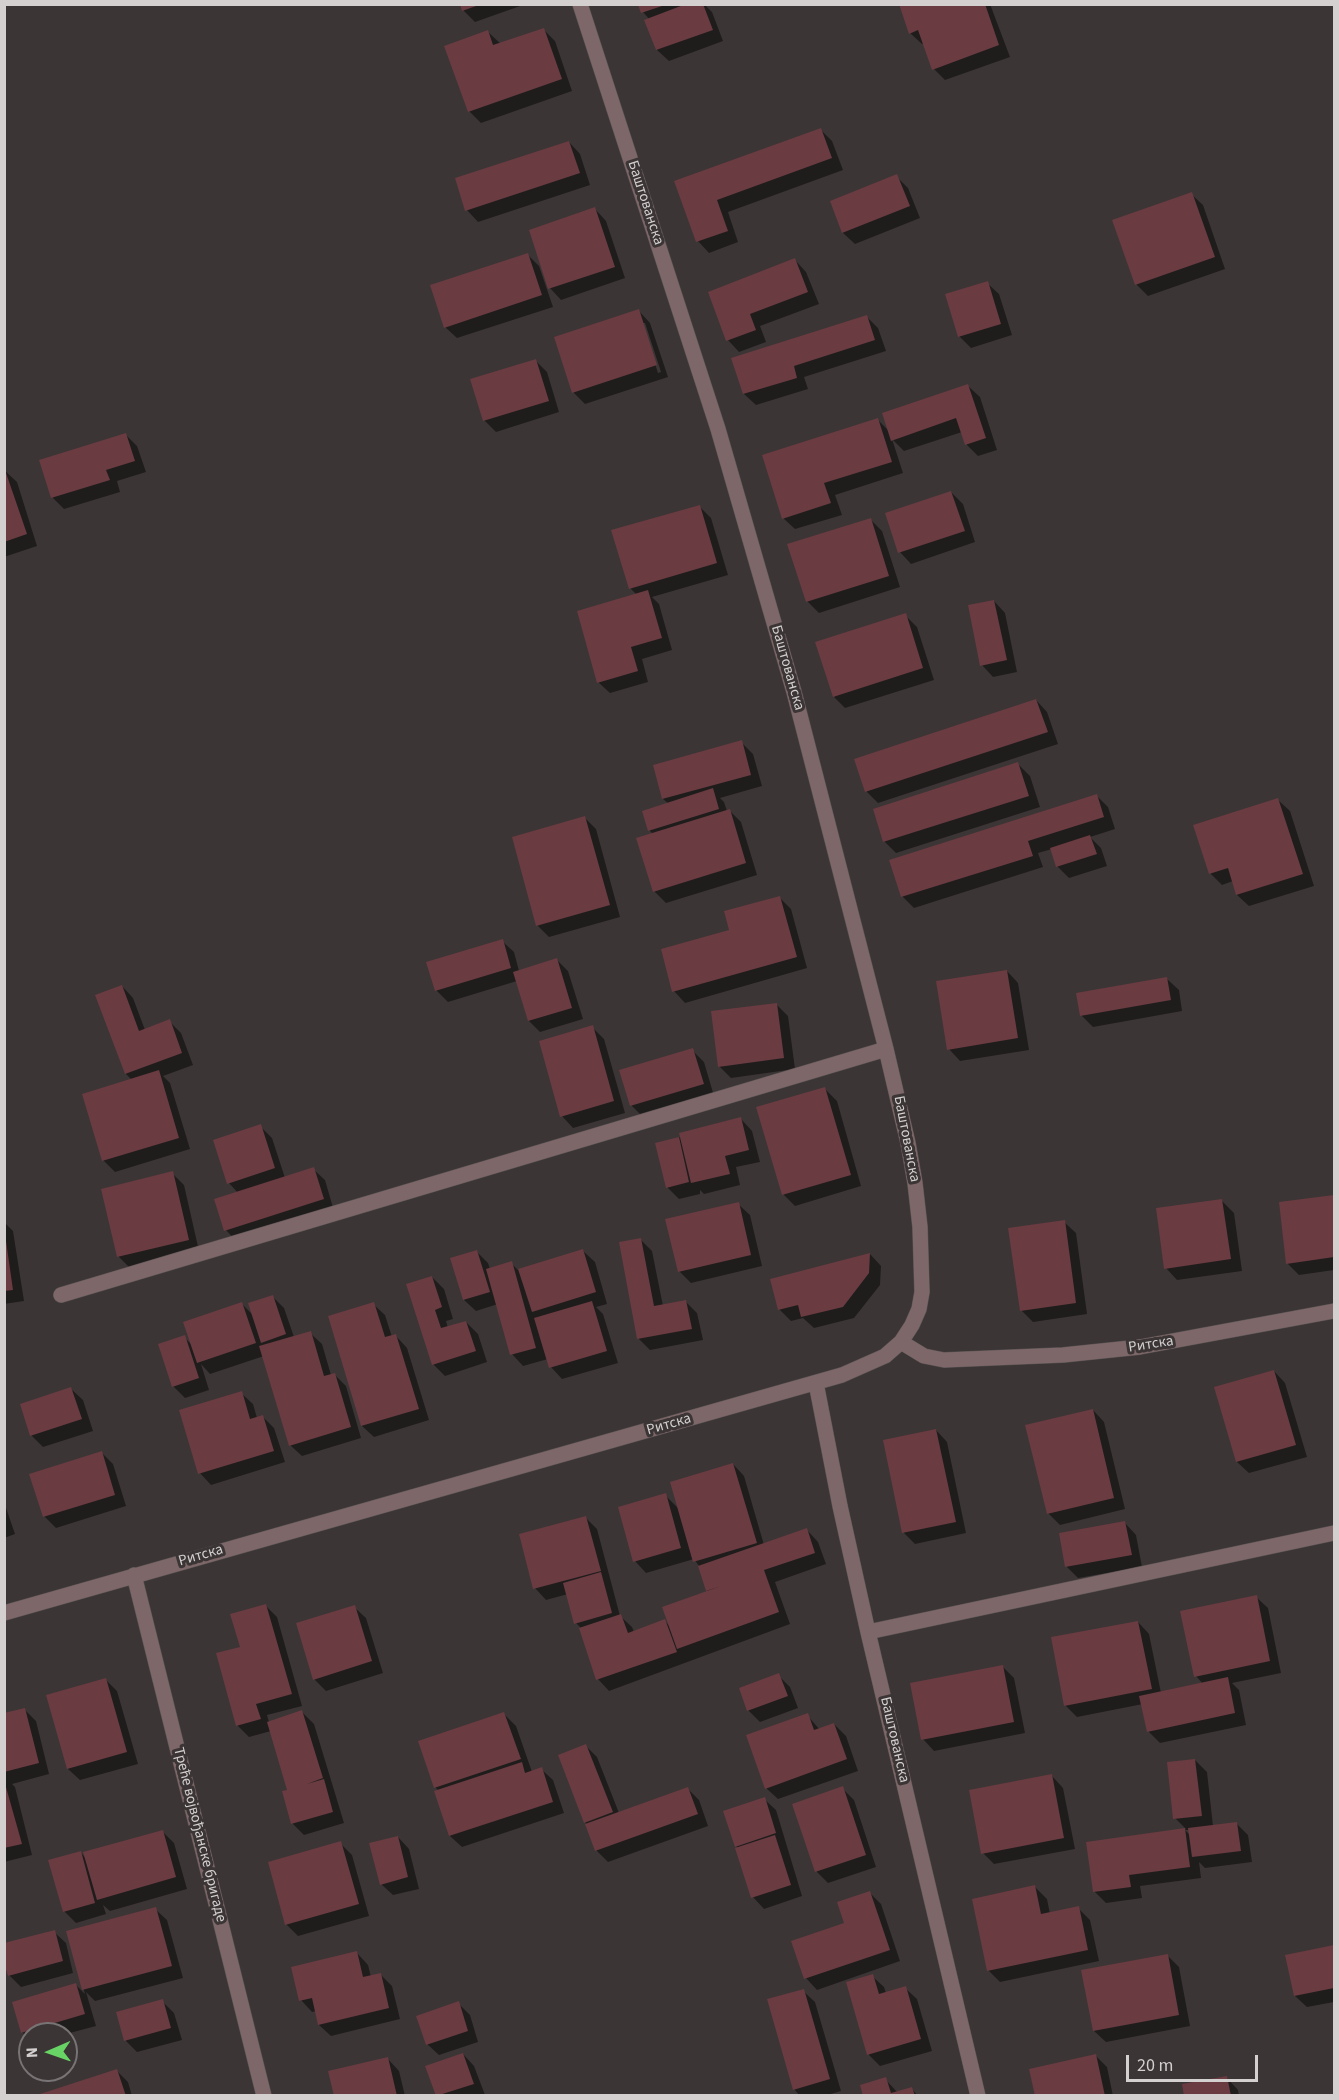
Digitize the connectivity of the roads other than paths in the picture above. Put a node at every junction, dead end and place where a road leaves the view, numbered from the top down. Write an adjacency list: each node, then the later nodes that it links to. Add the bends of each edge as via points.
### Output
1 (580, 4): 2 (street, Баштованска, via 718,429 794,692)
2 (886, 1049): 3 (street); 5 (street, Баштованска, via 908,1143 920,1227 922,1292 919,1309)
3 (61, 1294)
4 (1335, 1311): 5 (street, Ритска, via 1140,1347 1063,1355 944,1360 924,1356)
5 (901, 1342): 6 (street, Ритска, via 885,1356)
6 (816, 1383): 8 (street, Ритска); 10 (street, Баштованска)
7 (1335, 1533): 10 (street)
8 (134, 1575): 9 (street, Ритска); 11 (street, Треће војвођанске бригаде)
9 (4, 1613)
10 (868, 1632): 12 (street, Баштованска)
11 (264, 2096)
12 (978, 2096)

